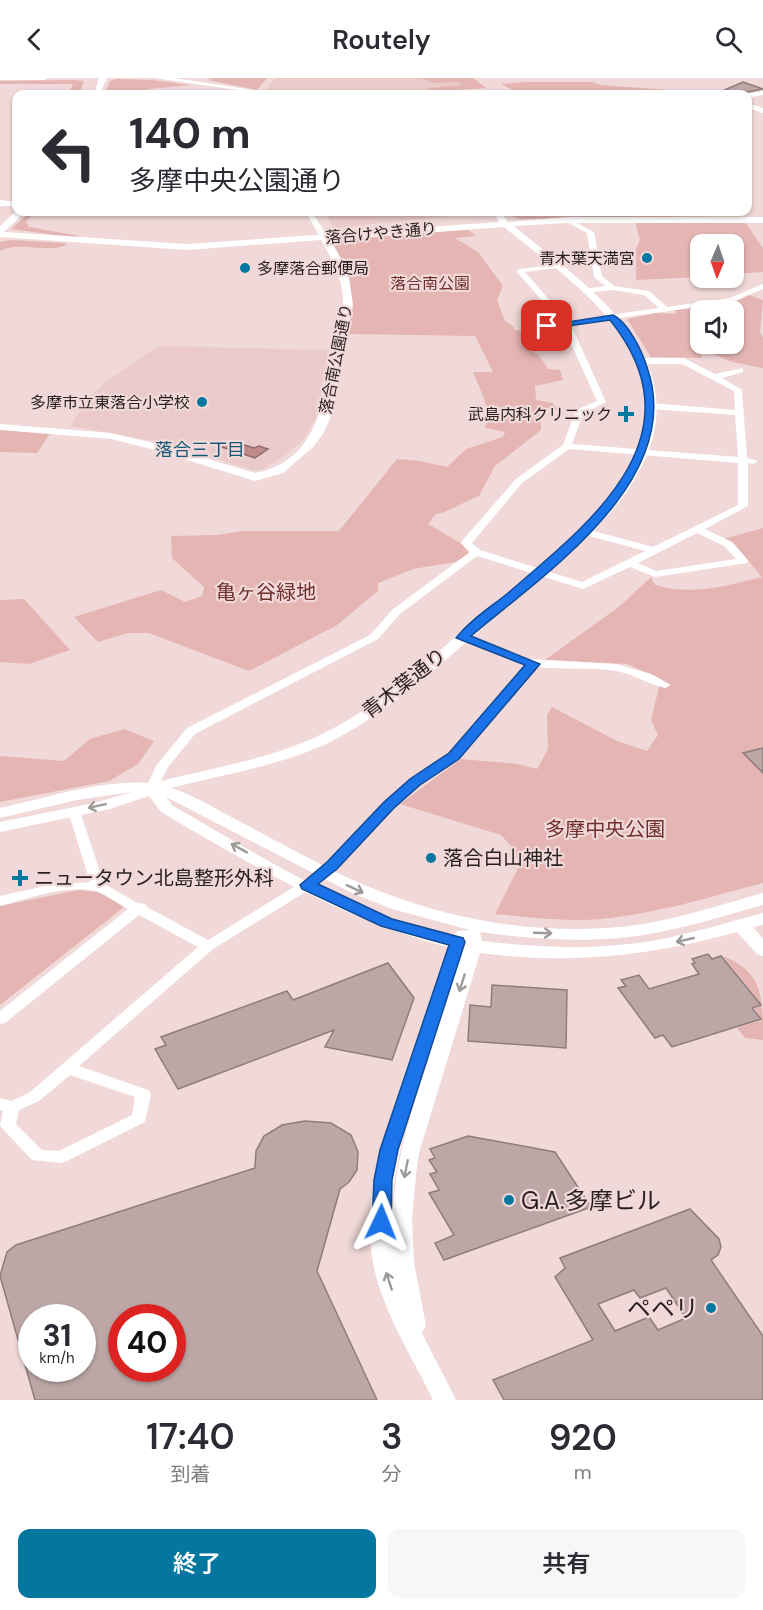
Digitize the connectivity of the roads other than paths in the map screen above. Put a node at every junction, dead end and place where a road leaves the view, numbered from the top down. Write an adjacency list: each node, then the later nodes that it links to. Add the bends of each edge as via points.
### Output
1 (0, 78): 2 (street)
2 (44, 78)
3 (159, 78): 5 (street)
4 (489, 83): 6 (street)
5 (248, 90)
6 (497, 90)
7 (12, 209): 13 (street)
8 (17, 216): 14 (street)
9 (311, 216): 15 (street)
10 (501, 217): 11 (street, 落合けやき通り); 15 (street, 落合けやき通り); 16 (street, 青木葉通り)
11 (567, 220): 12 (street, 落合けやき通り); 18 (street, via 590,232 598,277)
12 (763, 220)
13 (0, 221)
14 (0, 233): 15 (street, 落合けやき通り, via 160,246)
15 (324, 237): 29 (street, 落合南公園通り, via 343,271 348,305 327,412 310,444 268,475 255,477 111,436)
16 (555, 266): 19 (street, 青木葉通り); 22 (street, via 520,271)
17 (763, 286): 20 (street, via 732,300)
18 (612, 288): 19 (street); 20 (street, via 646,293)
19 (586, 291): 21 (street, 青木葉通り)
20 (666, 310): 21 (street)
21 (613, 317): 22 (street); 24 (street, 青木葉通り)
22 (566, 323): 23 (street); 30 (street, via 602,402 579,412)
23 (527, 329)
24 (641, 361): 26 (street, via 684,361); 27 (street, 青木葉通り)
25 (740, 370): 26 (street)
26 (716, 377): 28 (street, via 738,390)
27 (651, 406): 28 (street); 31 (street, 青木葉通り)
28 (740, 413): 32 (street)
29 (0, 427)
30 (567, 446): 31 (street); 36 (street, via 519,481 473,534 466,543)
31 (641, 452): 32 (street); 34 (street, 青木葉通り, via 625,483)
32 (748, 460): 33 (street, via 743,506)
33 (696, 528): 35 (street); 37 (street, via 728,544 743,561 655,574)
34 (586, 532): 35 (street); 38 (street, 青木葉通り)
35 (652, 550): 37 (street)
36 (476, 552): 38 (street); 42 (street, via 396,612 374,637 191,731 162,766)
37 (630, 563): 38 (street, via 583,586)
38 (540, 572): 39 (street, 青木葉通り)
39 (462, 638): 40 (street); 42 (street, 青木葉通り, via 373,710 324,739 272,759)
40 (533, 664): 41 (street, via 620,666); 46 (street, via 454,756 389,805)
41 (665, 685)
42 (152, 788): 43 (street, 青木葉通り, one-way to 43, via 128,800); 44 (street, 青木葉通り, via 127,787); 46 (street, via 183,798); 47 (street, one-way to 42, via 167,809)
43 (74, 811): 45 (street, 青木葉通り); 48 (street)
44 (0, 813)
45 (0, 827)
46 (323, 873): 47 (street); 55 (street, one-way to 55)
47 (307, 885): 55 (street, via 387,922); 56 (street)
48 (98, 887): 50 (street, via 58,887); 52 (street)
49 (763, 899): 51 (street)
50 (0, 901)
51 (739, 906): 53 (street); 54 (street); 55 (street, one-way to 51, via 594,934 673,924)
52 (140, 907): 56 (street); 58 (street)
53 (763, 918): 54 (street)
54 (741, 925): 55 (street, one-way to 55, via 675,942 608,951 546,951); 57 (street)
55 (468, 938): 61 (street, via 409,1153 401,1220 405,1274 422,1353)
56 (208, 946): 59 (street)
57 (763, 950)
58 (0, 1019)
59 (68, 1068): 60 (street, via 34,1097); 60 (street, via 143,1094 139,1118 61,1157 38,1156 8,1126)
60 (6, 1106)
61 (445, 1400)

